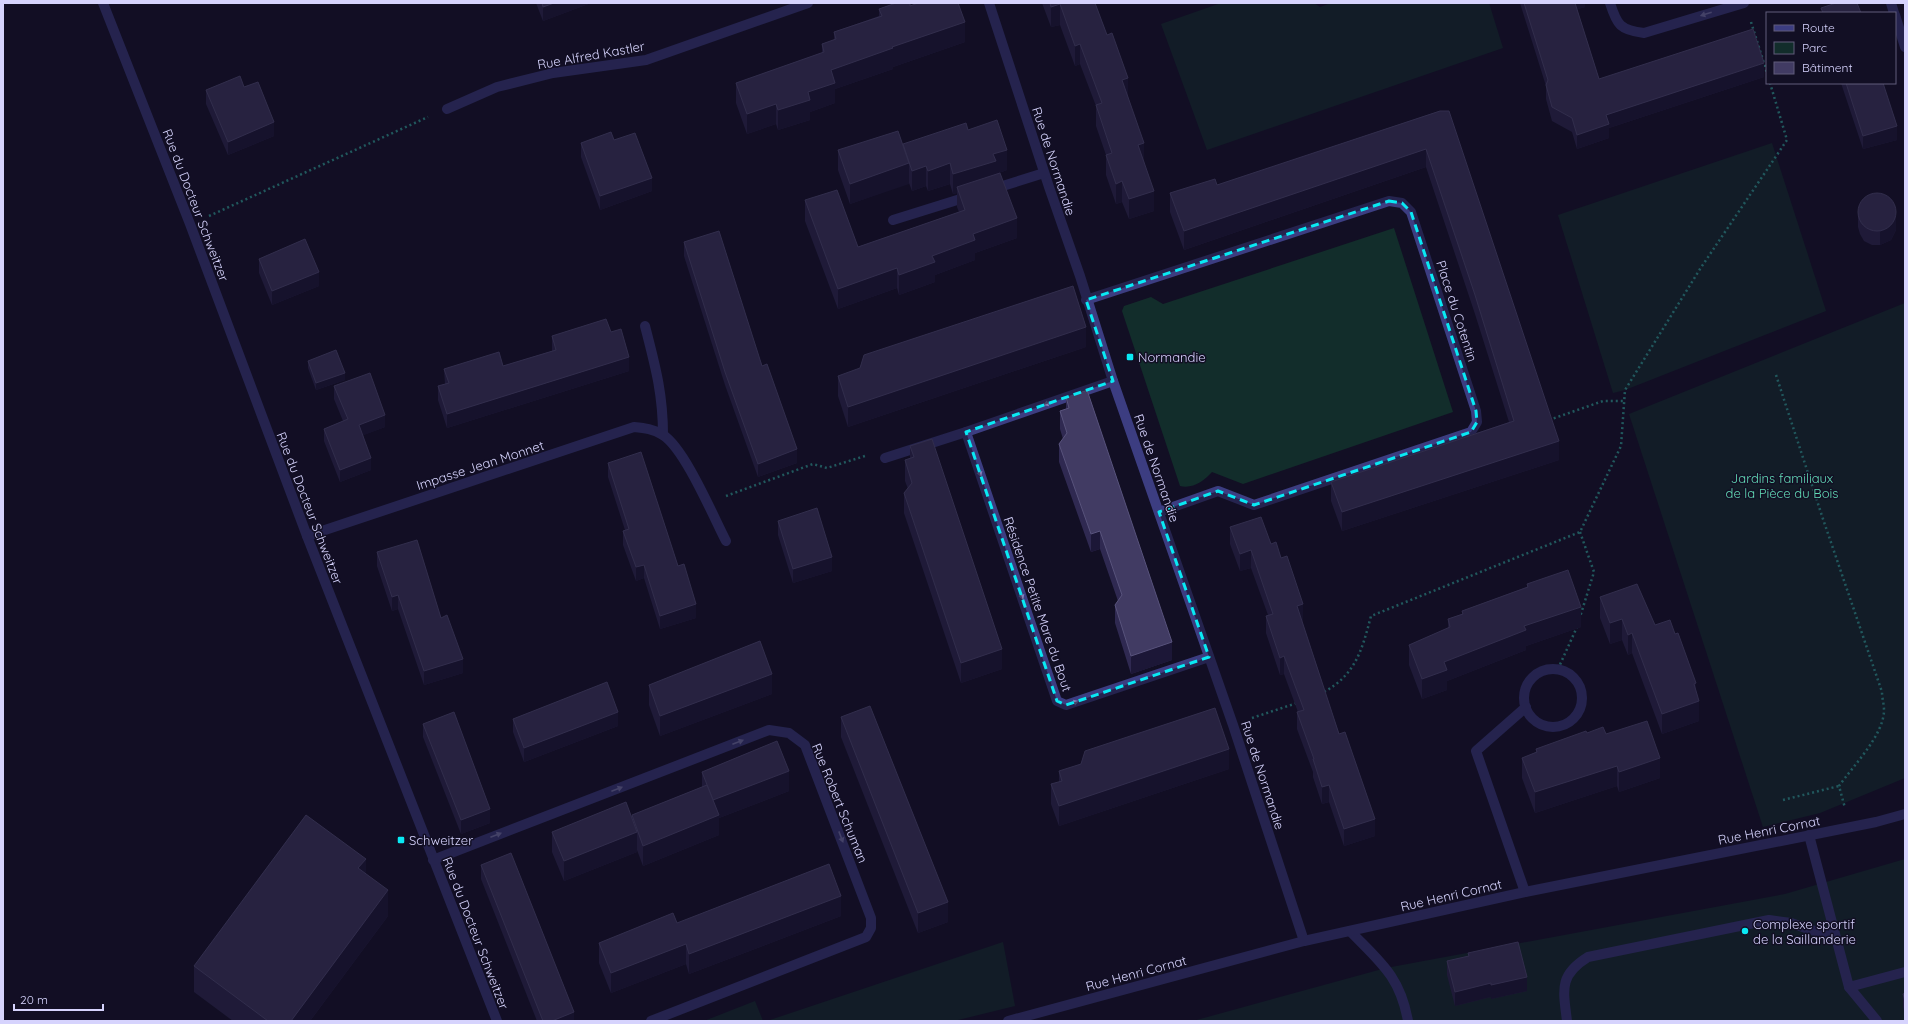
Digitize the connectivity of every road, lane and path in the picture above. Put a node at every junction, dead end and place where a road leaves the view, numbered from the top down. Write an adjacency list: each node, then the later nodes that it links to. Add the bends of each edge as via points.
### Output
1 (103, 3): 14 (street, Rue du Docteur Schweitzer)
2 (808, 3): 11 (street, Rue Alfred Kastler, via 646,60 552,73 497,87)
3 (989, 3): 12 (street, Rue de Normandie)
4 (1610, 3): 5 (street, one-way to 4, via 1644,33 1630,31 1616,21)
5 (1744, 3)
6 (1750, 17): 9 (path)
7 (1896, 17): 8 (street)
8 (1905, 47)
9 (1766, 70)
10 (1770, 84): 19 (path, via 1787,140 1700,269 1625,390)
11 (447, 109): 14 (path)
12 (1044, 173): 13 (street); 15 (street, Rue de Normandie)
13 (893, 220)
14 (190, 224): 27 (street, Rue du Docteur Schweitzer)
15 (1086, 300): 18 (street, Rue de Normandie); 25 (street, Place du Cotentin, via 1389,202 1402,203 1411,212 1476,411 1477,422 1471,432 1254,505 1218,491)
16 (645, 326): 22 (street, via 660,383)
17 (1776, 375): 37 (path, via 1882,692 1884,711 1881,725)
18 (1113, 381): 21 (street, one-way to 21); 25 (street, Rue de Normandie)
19 (1625, 401): 20 (path, via 1603,401); 26 (path, via 1621,446)
20 (1545, 421)
21 (966, 432): 23 (street); 31 (street, Résidence Petite Mare du Bout, one-way to 31, via 1058,701 1066,705)
22 (663, 435): 24 (street, Impasse Jean Monnet, via 672,442 683,458); 27 (street, Impasse Jean Monnet, via 649,429 634,427)
23 (885, 458): 24 (path, via 868,455 827,468 813,464)
24 (706, 503): 28 (street, Impasse Jean Monnet)
25 (1159, 512): 31 (street, Rue de Normandie)
26 (1580, 532): 29 (path, via 1594,572); 33 (path, via 1371,616 1361,652 1353,668 1335,686)
27 (306, 536): 42 (street, Rue du Docteur Schweitzer)
28 (726, 541)
29 (1580, 618)
30 (1578, 626): 32 (path)
31 (1209, 657): 36 (street, Rue de Normandie)
32 (1558, 669): 35 (street, via 1543,671 1531,679 1524,697); 35 (street, via 1567,672 1580,686 1582,705 1578,713 1568,722 1554,727 1537,721)
33 (1319, 694)
34 (1299, 702): 36 (path)
35 (1526, 707): 43 (street, via 1476,751)
36 (1233, 725): 46 (street, Rue de Normandie)
37 (1839, 786): 38 (path); 40 (path)
38 (1783, 800)
39 (1905, 814): 40 (street, Rue Henri Cornat)
40 (1850, 828): 41 (street, Rue Henri Cornat)
41 (1809, 835): 43 (street, Rue Henri Cornat); 45 (street)
42 (433, 860): 49 (street, Rue du Docteur Schweitzer); 50 (street, Rue Robert Schuman, one-way to 50, via 769,730 789,733 805,745 871,918 872,928 866,937)
43 (1525, 892): 44 (street, Rue Henri Cornat)
44 (1350, 931): 46 (street, Rue Henri Cornat); 52 (street, via 1386,968 1398,985)
45 (1836, 938): 48 (street); 53 (street, via 1791,922 1769,920 1588,957 1576,964 1568,973 1564,985)
46 (1304, 941): 51 (street, Rue Henri Cornat)
47 (1905, 972): 48 (street)
48 (1849, 987): 54 (street)
49 (497, 1021)
50 (651, 1021)
51 (1008, 1021)
52 (1408, 1021)
53 (1567, 1021)
54 (1877, 1021)

